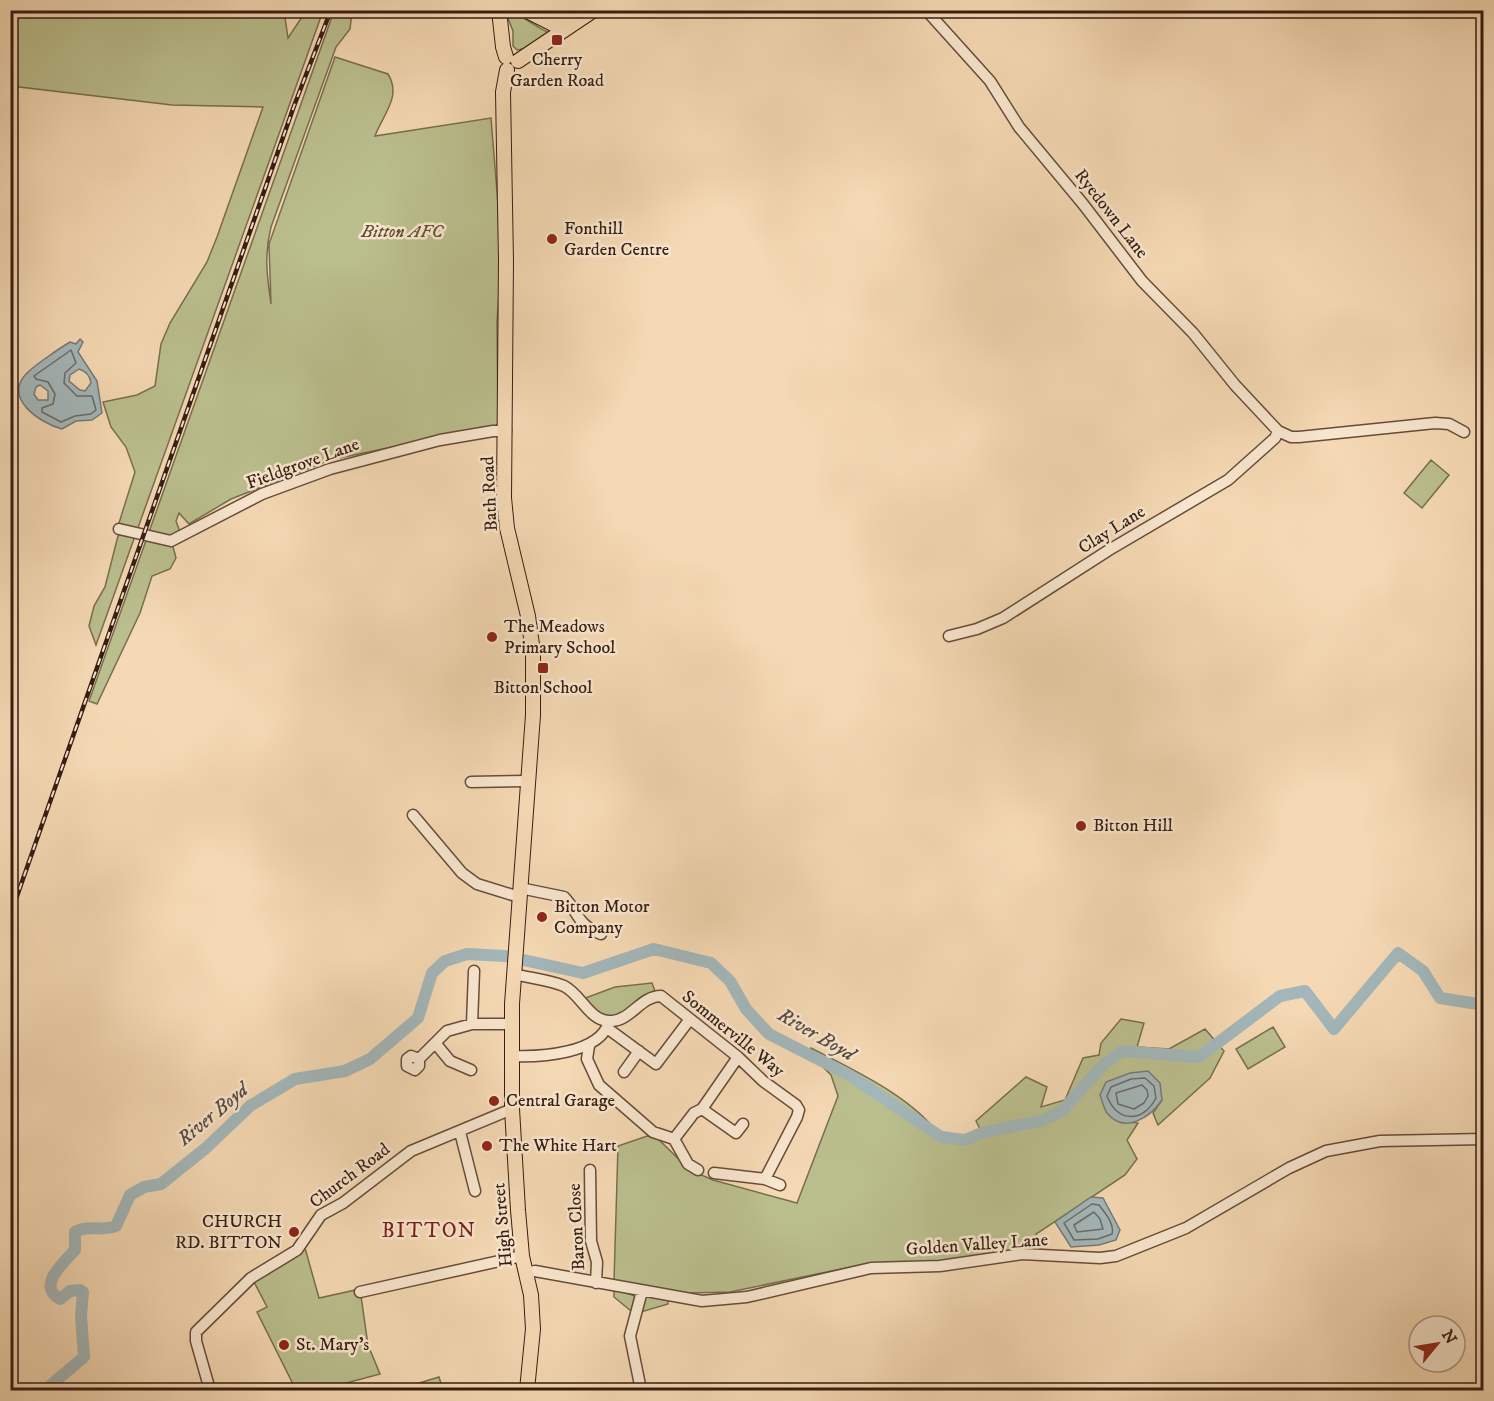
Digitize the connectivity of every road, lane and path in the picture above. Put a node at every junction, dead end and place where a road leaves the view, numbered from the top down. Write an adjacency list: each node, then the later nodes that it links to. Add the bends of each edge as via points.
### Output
1 (499, 10): 6 (main road, Bath Road)
2 (525, 10): 5 (main road, via 553,24)
3 (594, 10): 5 (main road)
4 (926, 10): 7 (street, Ryedown Lane, via 990,81 1019,127 1142,280)
5 (573, 23): 6 (main road)
6 (510, 63): 8 (main road, Bath Road, via 503,92)
7 (1278, 430): 9 (street, via 1299,437 1435,423 1449,424); 11 (street, Clay Lane, via 1275,438 1228,480 1003,618)
8 (506, 431): 10 (street, Fieldgrove Lane, via 430,442 330,469 261,494 171,541); 12 (main road, Bath Road, via 507,528 528,616 532,652)
9 (1464, 432)
10 (119, 529)
11 (949, 636)
12 (528, 781): 13 (street); 15 (main road, Bath Road)
13 (471, 782)
14 (413, 815): 15 (street, via 462,873 477,884)
15 (520, 892): 16 (street, via 564,897 579,921); 17 (main road, Bath Road)
16 (601, 934)
17 (514, 971): 21 (main road); 22 (street, via 564,986)
18 (474, 972): 20 (street)
19 (687, 1023): 25 (street, via 656,1064)
20 (472, 1024): 21 (street); 23 (street, via 447,1031)
21 (513, 1024): 26 (main road)
22 (608, 1025): 24 (street); 25 (street); 27 (street, Sommerville Way, via 651,996 661,996)
23 (436, 1044): 28 (street); 29 (street, via 450,1061)
24 (589, 1046): 26 (street, via 532,1057); 35 (street, via 587,1059 599,1085 653,1132)
25 (639, 1051): 30 (street)
26 (513, 1056): 32 (main road, High Street)
27 (738, 1057): 31 (street); 40 (street, Sommerville Way, via 799,1110)
28 (419, 1059)
29 (471, 1070)
30 (624, 1072)
31 (702, 1108): 33 (street, via 736,1133); 35 (street)
32 (512, 1109): 34 (street, Church Road); 43 (main road, High Street)
33 (742, 1124)
34 (460, 1132): 42 (street); 48 (street, Church Road, via 411,1151 321,1215 297,1250 251,1278 198,1328 196,1341)
35 (674, 1139): 38 (street, via 688,1164)
36 (1484, 1139): 46 (street, Golden Valley Lane, via 1380,1141 1326,1151 1186,1228 1116,1256 1022,1254 940,1266 871,1268 747,1298 718,1301)
37 (590, 1170): 45 (street, Baron Close)
38 (698, 1170)
39 (714, 1173): 40 (street)
40 (765, 1179): 41 (street)
41 (780, 1185)
42 (475, 1191)
43 (522, 1256): 44 (main road, High Street); 47 (street)
44 (525, 1273): 45 (street, Golden Valley Lane, via 535,1271); 49 (main road, High Street, via 533,1329)
45 (596, 1283): 46 (street, Golden Valley Lane)
46 (642, 1291): 50 (street, via 630,1336)
47 (360, 1292)
48 (210, 1390)
49 (527, 1390)
50 (641, 1390)

